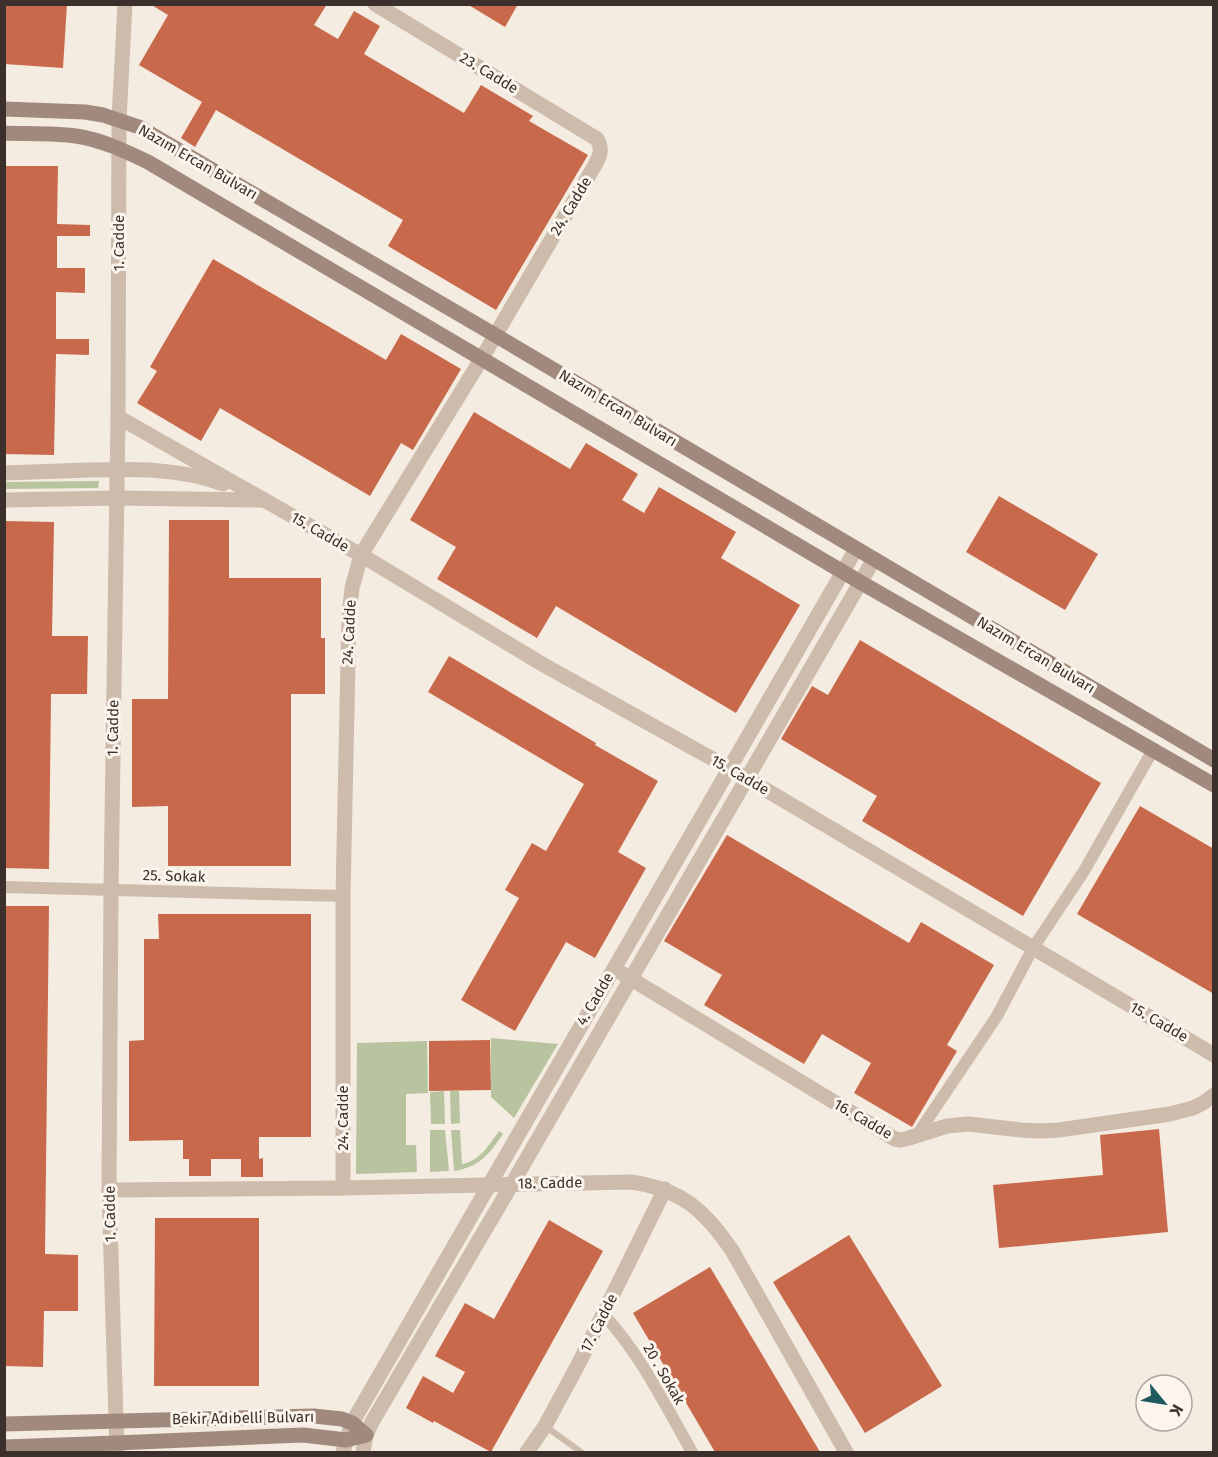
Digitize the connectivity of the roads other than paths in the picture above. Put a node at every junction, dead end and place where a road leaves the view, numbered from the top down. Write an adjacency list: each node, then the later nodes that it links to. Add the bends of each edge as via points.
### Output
1 (125, 4): 4 (street, 1. Cadde)
2 (375, 4): 6 (street, 23. Cadde)
3 (4, 110): 4 (main road, Nazım Ercan Bulvarı, via 85,112)
4 (119, 119): 7 (street, 1. Cadde); 8 (main road, Nazım Ercan Bulvarı, via 139,127)
5 (4, 133): 7 (main road, Nazım Ercan Bulvarı, via 76,136)
6 (601, 144): 8 (street, 24. Cadde, via 595,165)
7 (119, 149): 9 (main road, Nazım Ercan Bulvarı, via 148,162); 10 (street, 1. Cadde)
8 (495, 335): 9 (street, 24. Cadde); 16 (main road, Nazım Ercan Bulvarı)
9 (482, 358): 17 (street, 24. Cadde); 19 (main road, Nazım Ercan Bulvarı)
10 (118, 417): 11 (street, 1. Cadde); 15 (street, 15. Cadde)
11 (117, 470): 12 (street, 15. Cadde); 13 (street, 1. Cadde); 15 (street, 15. Cadde, via 197,476)
12 (4, 473)
13 (117, 498): 14 (street, 15. Cadde); 15 (street, 15. Cadde); 27 (street, 1. Cadde)
14 (4, 500)
15 (265, 501): 17 (street, 15. Cadde)
16 (856, 549): 18 (main road, Nazım Ercan Bulvarı); 19 (street, 4. Cadde)
17 (361, 555): 23 (street, 15. Cadde, via 542,664); 28 (street, 24. Cadde, via 349,615)
18 (874, 559): 20 (street, 4. Cadde); 22 (main road, Nazım Ercan Bulvarı)
19 (843, 571): 20 (main road, Nazım Ercan Bulvarı); 23 (street, 4. Cadde)
20 (860, 582): 21 (main road, Nazım Ercan Bulvarı); 24 (street, 4. Cadde)
21 (1153, 750): 25 (main road, Nazım Ercan Bulvarı); 29 (street, via 1084,871)
22 (1214, 760)
23 (729, 768): 24 (street, 15. Cadde); 30 (street, 4. Cadde)
24 (746, 778): 29 (street, 15. Cadde); 31 (street, 4. Cadde)
25 (1214, 785)
26 (4, 886): 27 (street, 25. Sokak)
27 (111, 890): 28 (street, 25. Sokak); 39 (street, 1. Cadde)
28 (343, 896): 37 (street, 24. Cadde)
29 (1033, 948): 32 (street, 15. Cadde); 34 (street, via 997,1016)
30 (613, 968): 31 (street, 16. Cadde); 36 (street, 4. Cadde)
31 (630, 979): 34 (street, 16. Cadde, via 890,1136 901,1140); 35 (street, 4. Cadde)
32 (1214, 1054)
33 (1214, 1095): 34 (street, 16. Cadde, via 1193,1108 1170,1114 1059,1130 968,1124)
34 (917, 1136)
35 (512, 1184): 36 (street, 18. Cadde); 38 (street, 18. Cadde, via 630,1182); 45 (street, 4. Cadde)
36 (489, 1185): 37 (street, 18. Cadde); 42 (street, 4. Cadde)
37 (343, 1188): 39 (street, 18. Cadde)
38 (665, 1189): 40 (street, 17. Cadde); 53 (street, 18. Cadde, via 684,1199 718,1229)
39 (109, 1190): 41 (street, 1. Cadde)
40 (604, 1315): 44 (street, 17. Cadde); 52 (street, 20 . Sokak, via 635,1353)
41 (116, 1422): 42 (main road, Bekir Adıbelli Bulvarı, via 296,1416); 43 (main road, Bekir Adıbelli Bulvarı); 48 (street, 1. Cadde)
42 (352, 1423): 45 (main road); 46 (street, 4. Cadde)
43 (4, 1424)
44 (545, 1425): 50 (street, 17. Cadde); 51 (lane)
45 (366, 1436): 46 (main road, Bekir Adıbelli Bulvarı); 49 (street, 4. Cadde)
46 (344, 1446): 48 (main road, Bekir Adıbelli Bulvarı, via 303,1435)
47 (4, 1447): 48 (main road, Bekir Adıbelli Bulvarı)
48 (117, 1448)
49 (363, 1452)
50 (527, 1452)
51 (581, 1452)
52 (692, 1452)
53 (846, 1452)

